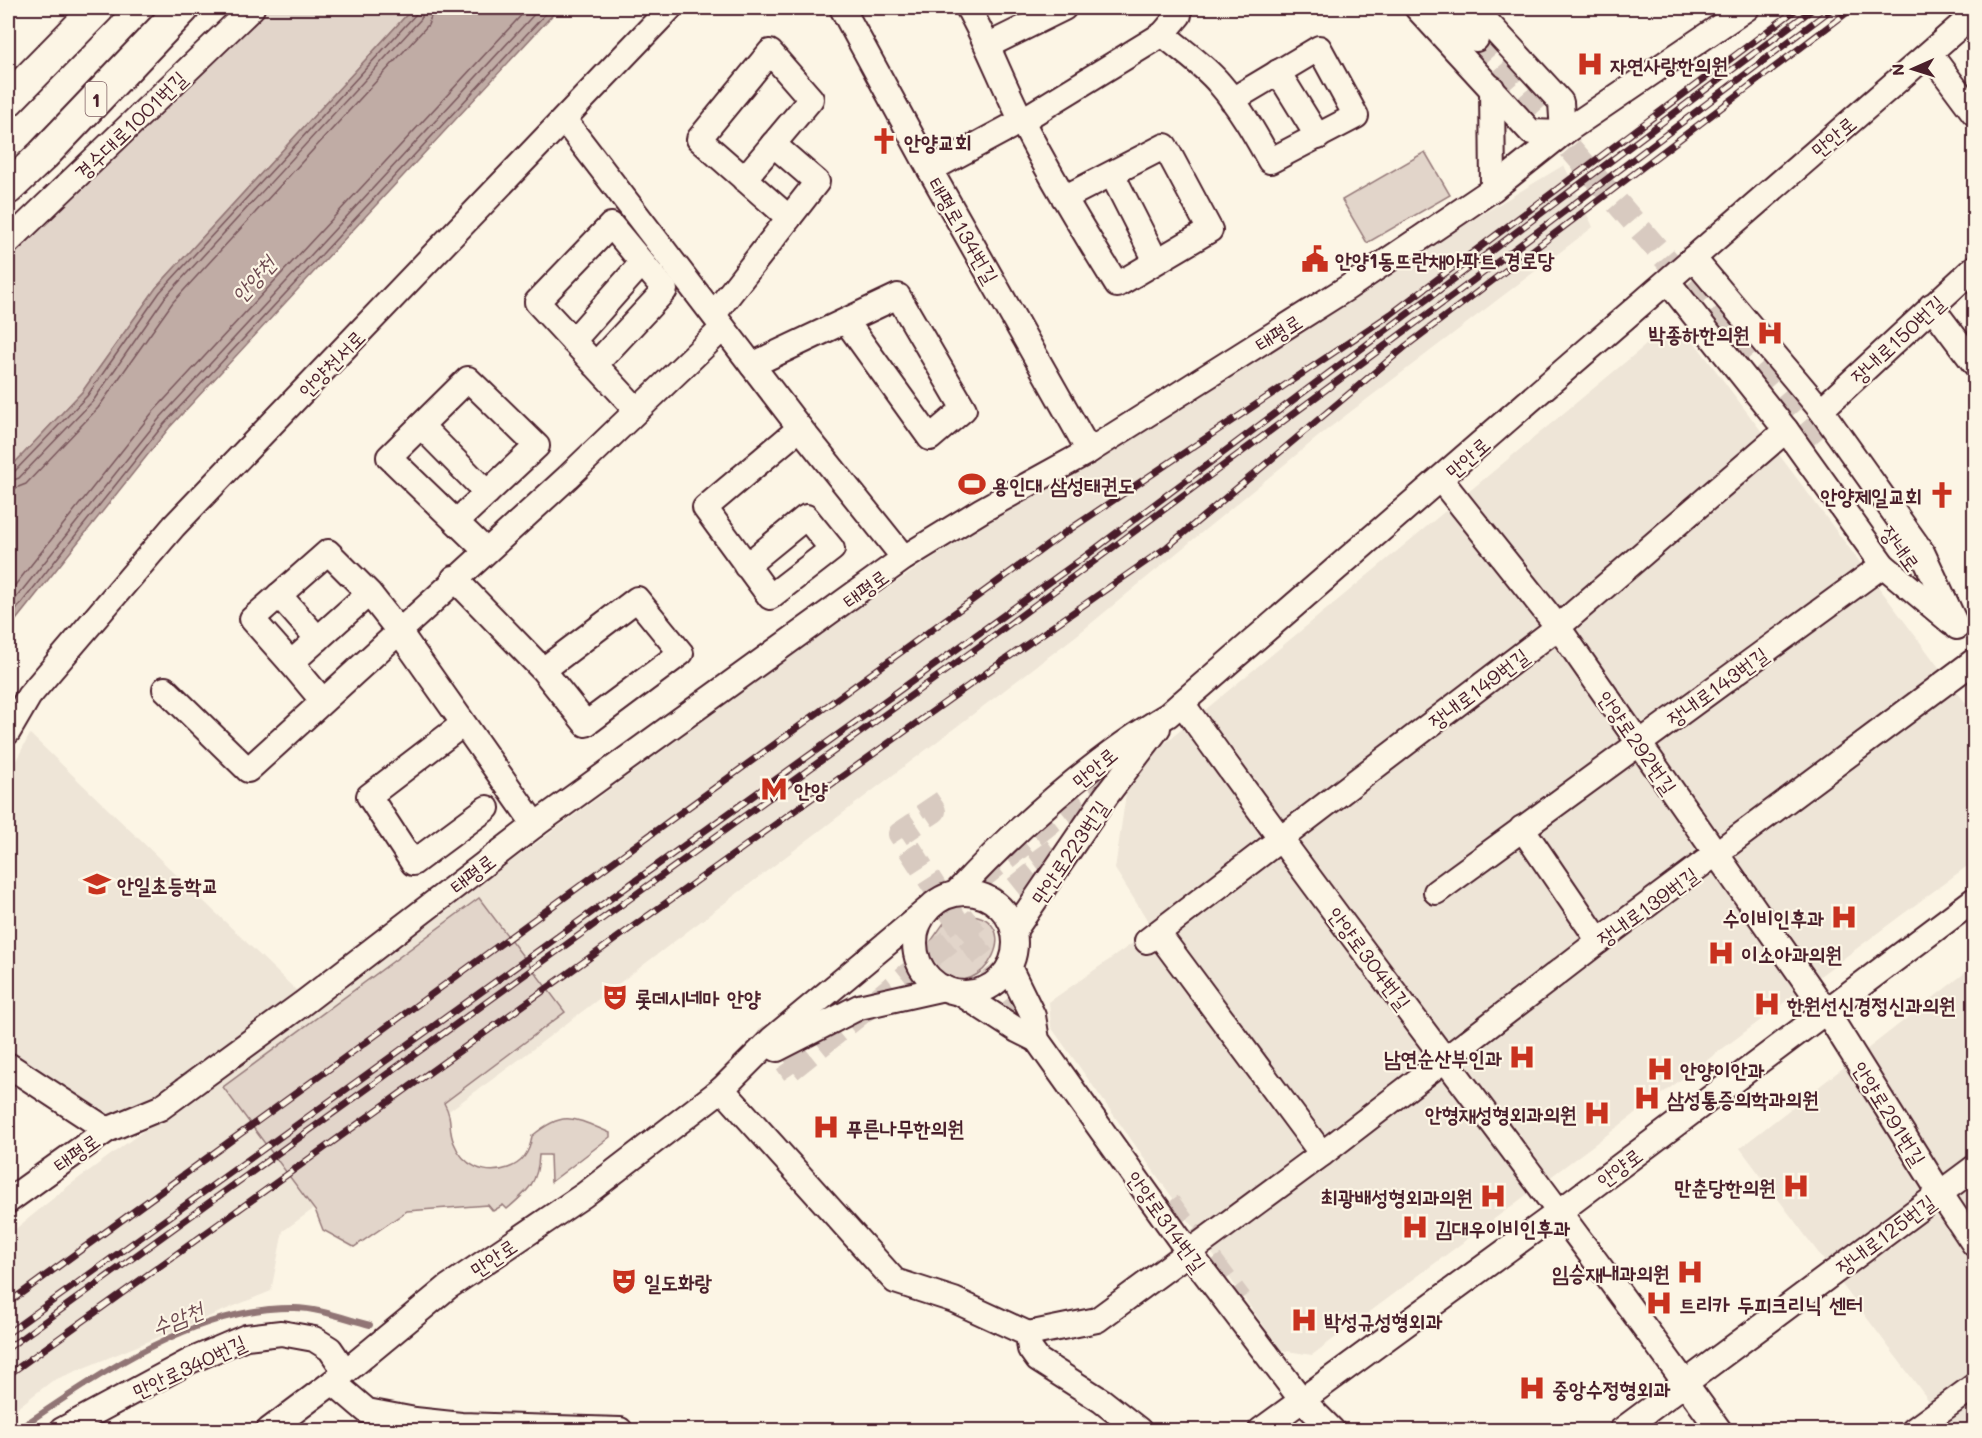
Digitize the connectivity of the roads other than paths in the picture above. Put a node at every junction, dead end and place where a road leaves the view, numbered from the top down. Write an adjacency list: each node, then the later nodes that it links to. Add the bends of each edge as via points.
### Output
1 (98, 8): 21 (main road)
2 (183, 8): 32 (main road, 1)
3 (252, 8): 36 (street, 경수대로1001번길)
4 (670, 8): 24 (street, 안양천서로)
5 (842, 8): 29 (street, 태평로134번길)
6 (968, 8): 17 (street)
7 (1064, 8): 14 (street)
8 (1179, 8): 15 (street, via 1179,15)
9 (1417, 8): 20 (street)
10 (1447, 8): 16 (street)
11 (1474, 8): 26 (street, via 1561,102)
12 (1747, 8): 26 (street, 태평로)
13 (1974, 14): 18 (street, 만안로)
14 (1025, 16): 17 (street)
15 (1163, 34): 22 (street, via 1218,81); 25 (street)
16 (1476, 39)
17 (989, 45): 25 (street)
18 (1930, 54): 23 (street); 37 (street, 만안로)
19 (1278, 72): 22 (street); 27 (street); 27 (street, via 1319,48 1356,116)
20 (1492, 88): 26 (street, via 1531,132); 33 (street)
21 (8, 100)
22 (1232, 100): 27 (street, via 1270,161)
23 (1974, 113)
24 (565, 121): 43 (street); 78 (street, 안양천서로, via 174,526 29,696)
25 (1021, 121): 29 (street); 34 (street)
26 (1563, 133): 33 (street, 태평로)
27 (1318, 137)
28 (773, 144): 31 (street); 31 (street, via 811,99 770,51 699,139); 35 (street, via 817,182)
29 (930, 170): 55 (street, 태평로134번길)
30 (1112, 174): 34 (street); 38 (street); 38 (street, via 1165,146 1210,230)
31 (744, 178): 35 (street)
32 (8, 188)
33 (1494, 189): 55 (street, 태평로, via 1347,288)
34 (1064, 198): 38 (street, via 1116,285)
35 (789, 218): 43 (street)
36 (8, 242)
37 (1693, 258): 41 (street, 만안로); 49 (street)
38 (1156, 261)
39 (642, 263): 45 (street); 45 (street, via 611,225 537,302); 47 (street, via 665,290)
40 (1974, 267): 42 (street, 장내로150번길)
41 (1668, 282): 53 (street); 56 (street, 만안로)
42 (1931, 306): 46 (street); 49 (street, 장내로150번길)
43 (718, 321): 48 (street); 50 (street)
44 (846, 321): 44 (street, via 898,296 964,409 930,438); 48 (street)
45 (573, 341): 47 (street)
46 (1974, 363)
47 (595, 365): 50 (street)
48 (752, 365): 52 (street)
49 (1821, 410): 67 (street, via 1922,552)
50 (637, 411): 59 (street)
51 (420, 426): 57 (street); 57 (street, via 468,379 537,446); 58 (street, via 389,457)
52 (800, 428): 60 (street); 62 (street, via 705,508)
53 (1786, 430): 61 (street); 66 (street, 장내로149번길)
54 (1828, 447): 67 (street, 장내로)
55 (1089, 451): 60 (street, 태평로)
56 (1441, 480): 66 (street, 안양로292번길); 76 (street, 만안로)
57 (487, 493): 58 (street)
58 (456, 522): 59 (street)
59 (485, 550): 63 (street)
60 (904, 558): 81 (street, 태평로)
61 (1883, 565): 67 (street); 79 (street, 장내로143번길)
62 (746, 566)
63 (454, 578): 68 (street); 73 (street)
64 (369, 593): 65 (street, via 328,552); 68 (street); 69 (street)
65 (279, 595): 69 (street); 72 (street, via 252,619)
66 (1558, 627): 79 (street, 안양로292번길); 83 (street, 장내로149번길)
67 (1957, 627): 70 (street, 장내로)
68 (398, 630): 75 (street); 77 (street)
69 (318, 639): 72 (street)
70 (1974, 649)
71 (1974, 661): 84 (street, 장내로139번길)
72 (291, 663): 75 (street)
73 (543, 670): 73 (street, via 586,724 681,653 637,599)
74 (165, 689): 75 (street, via 248,770)
75 (322, 700)
76 (1175, 709): 83 (street, 안양로304번길); 86 (street, 만안로, via 1129,738 1027,824); 89 (street, 만안로223번길, via 1112,788)
77 (463, 724): 80 (street, via 369,796 413,863); 81 (street)
78 (8, 732)
79 (1640, 743): 82 (street, 장내로143번길); 84 (street, 안양로292번길)
80 (488, 808)
81 (535, 825): 98 (street, 태평로, via 160,1108)
82 (1522, 828): 85 (street, 장내로143번길); 90 (street)
83 (1280, 840): 95 (street, 안양로304번길); 99 (street, 장내로149번길, via 1153,937)
84 (1716, 855): 90 (street, 장내로139번길); 93 (street, 안양로292번길)
85 (1436, 892)
86 (956, 894): 88 (street); 89 (street, via 975,894 993,901 1006,914)
87 (1974, 900): 93 (street, 안양로)
88 (927, 910): 92 (street, via 918,926 915,944 929,978); 97 (street, 만안로)
89 (1014, 931): 91 (street)
90 (1599, 941): 95 (street, 장내로139번길)
91 (1009, 967): 92 (street, via 996,982 979,991); 94 (street, via 1033,1016)
92 (952, 991): 94 (street); 97 (street, via 859,1007 807,1032)
93 (1826, 1011): 101 (street, 안양로291번길); 103 (street, 안양로)
94 (1036, 1040): 105 (street, 안양로314번길)
95 (1447, 1059): 99 (street, 장내로139번길); 103 (street, 안양로304번길)
96 (8, 1065): 98 (street)
97 (729, 1081): 106 (street, via 895,1281 954,1300); 107 (street, 만안로, via 584,1195 448,1287)
98 (107, 1130): 102 (street, 태평로)
99 (1322, 1154): 105 (street, 장내로139번길)
100 (1974, 1168): 101 (street, 장내로125번길)
101 (1940, 1193): 104 (street, 안양로291번길); 108 (street, 장내로125번길)
102 (8, 1201)
103 (1559, 1212): 108 (street, 안양로304번길); 110 (street, 안양로)
104 (1974, 1244)
105 (1188, 1251): 106 (street, 장내로139번길, via 1097,1320); 110 (street, 안양로314번길)
106 (1028, 1334): 115 (street, via 1030,1349 1038,1360 1102,1401)
107 (339, 1376): 111 (street, 만안로340번길, via 367,1411); 112 (street, 만안로340번길, via 330,1349 314,1339 281,1333 246,1337 190,1362); 113 (street, 만안로)
108 (1685, 1383): 118 (street, 장내로125번길); 119 (street, 안양로304번길)
109 (1974, 1386): 120 (street)
110 (1301, 1399): 116 (street, 안양로); 117 (street, 안양로314번길)
111 (460, 1428): 114 (street, 만안로340번길)
112 (62, 1431)
113 (269, 1431)
114 (620, 1431)
115 (1139, 1431)
116 (1262, 1431)
117 (1332, 1431)
118 (1622, 1431)
119 (1719, 1431)
120 (1914, 1431)

